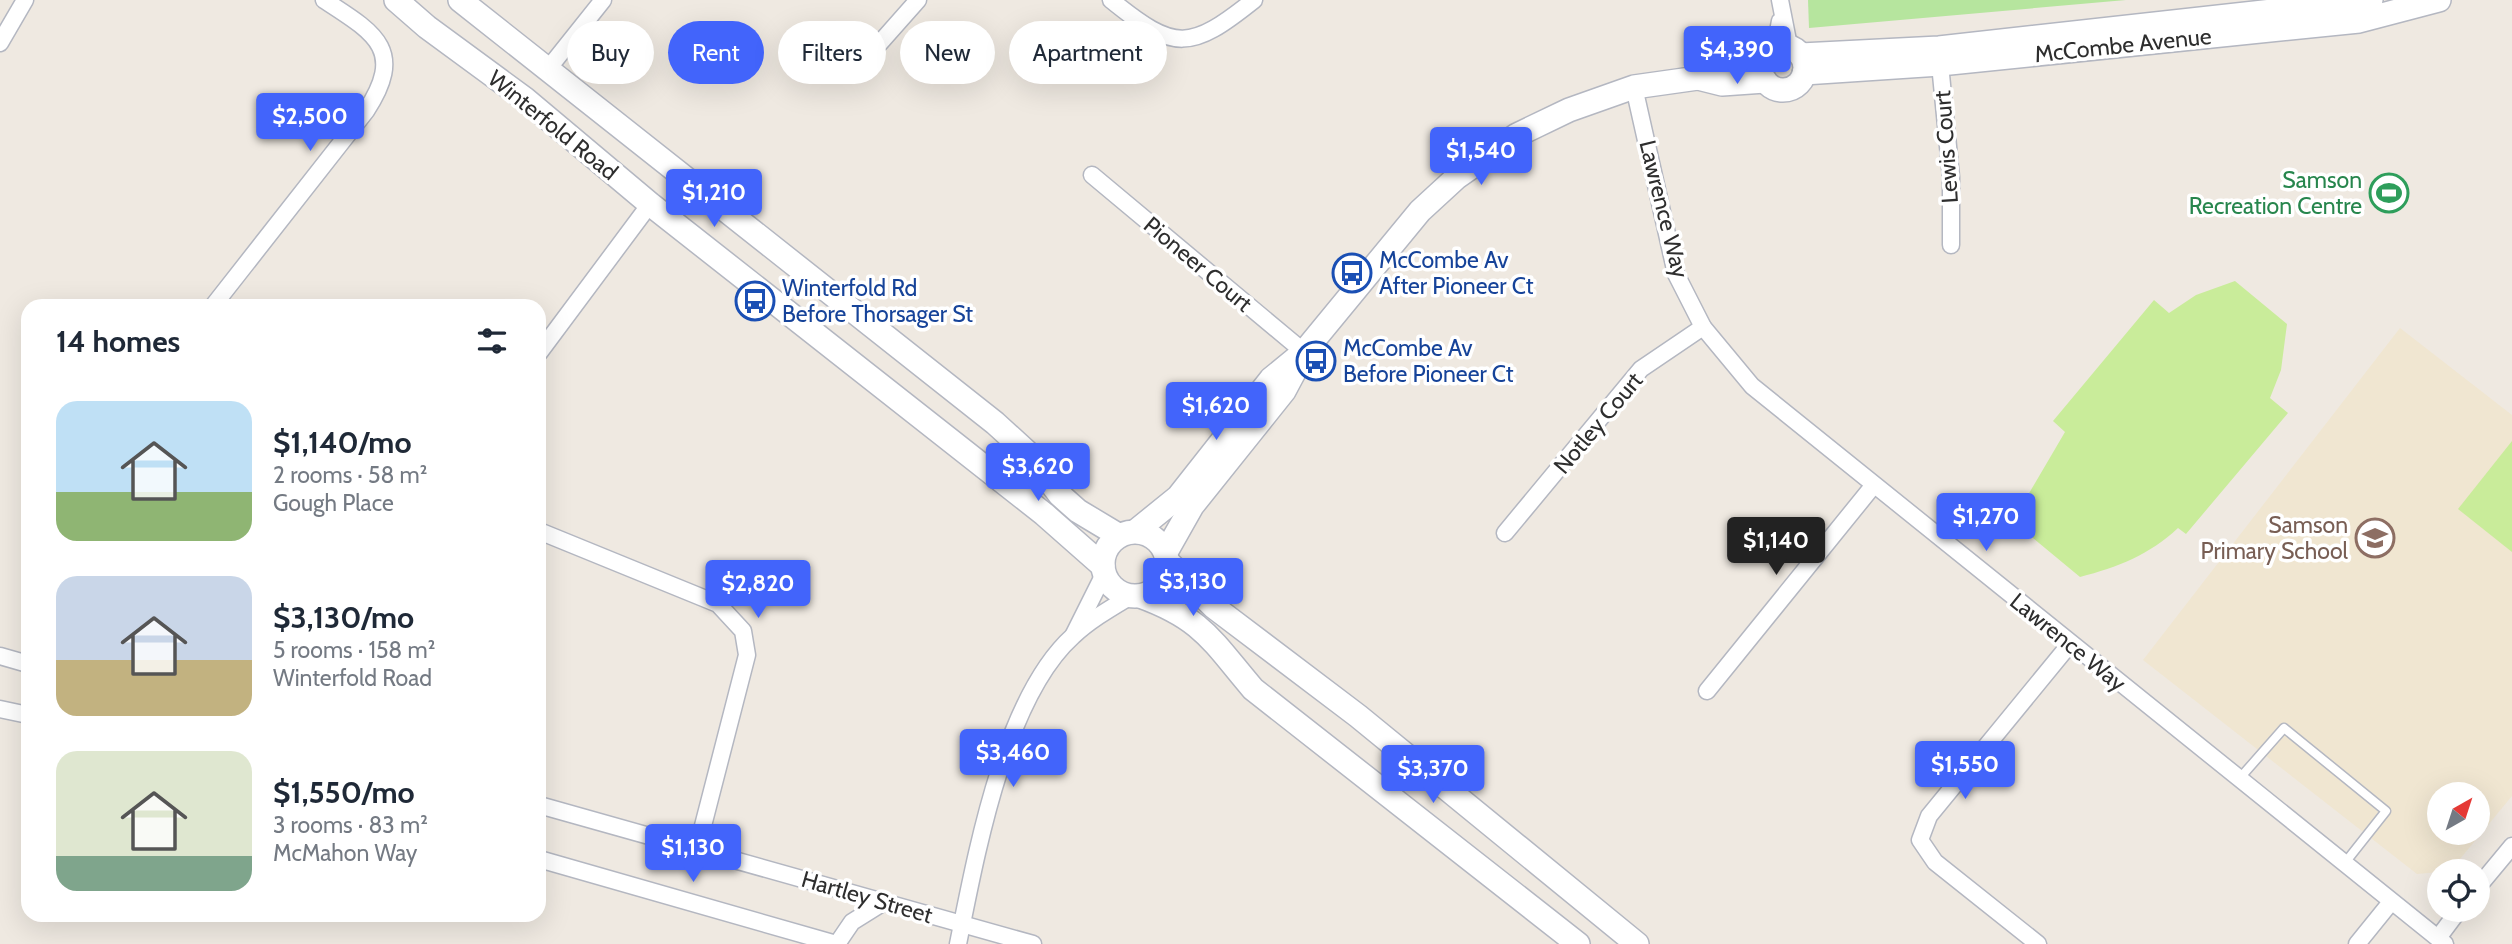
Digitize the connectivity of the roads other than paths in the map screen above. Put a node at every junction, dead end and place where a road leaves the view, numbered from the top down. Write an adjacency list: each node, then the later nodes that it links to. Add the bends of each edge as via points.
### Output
1 (25, 0): 13 (street)
2 (324, 0): 23 (street, via 378,42 385,69 383,82 366,111)
3 (396, 0): 21 (main road, Winterfold Road, via 525,99)
4 (460, 0): 16 (main road, Winterfold Road)
5 (603, 0): 16 (street)
6 (918, 0): 12 (street)
7 (1111, 0): 8 (street, via 1141,24 1180,40 1217,30)
8 (1254, 0)
9 (2371, 0): 15 (main road, McCombe Avenue)
10 (2440, 0): 15 (main road, McCombe Avenue, via 2359,20)
11 (1780, 8): 14 (street)
12 (886, 36)
13 (0, 43)
14 (1786, 56): 15 (main road, McCombe Avenue); 17 (main road, McCombe Avenue, via 1722,68); 18 (main road, via 1760,72); 18 (main road, McCombe Avenue, via 1796,86 1785,90)
15 (1939, 56): 22 (street, Lewis Court, via 1951,177)
16 (548, 69): 28 (main road, Winterfold Road, via 995,424 1029,454 1078,511)
17 (1698, 78): 18 (main road, McCombe Avenue, via 1722,84); 19 (main road, McCombe Avenue)
18 (1765, 81)
19 (1634, 87): 24 (street, Lawrence Way, via 1676,274); 26 (main road, McCombe Avenue, via 1541,122 1457,177 1420,211)
20 (1092, 175): 26 (street, Pioneer Court)
21 (650, 204): 25 (street); 32 (main road, Winterfold Road, via 1044,514)
22 (1951, 245)
23 (218, 299)
24 (1703, 327): 27 (street, Lawrence Way, via 1752,386); 29 (street, Notley Court, via 1641,369)
25 (546, 344)
26 (1304, 352): 28 (main road, McCombe Avenue, via 1271,379 1178,496); 31 (main road, McCombe Avenue, via 1284,391 1192,506)
27 (1873, 486): 35 (street, Lawrence Way); 38 (street)
28 (1127, 533): 31 (main road, via 1154,537); 32 (main road, via 1106,550)
29 (1505, 533)
30 (546, 534): 44 (street, via 718,604 743,631 747,655)
31 (1167, 557): 33 (main road, via 1163,581 1149,593); 57 (main road, via 1214,607 1358,716)
32 (1103, 570): 33 (main road, via 1113,588); 34 (street)
33 (1135, 596): 34 (street); 56 (main road, via 1175,609 1200,626 1262,697)
34 (1074, 634): 51 (street, via 1040,680 1009,745)
35 (2070, 644): 41 (street, Lawrence Way); 58 (street, via 1929,816 1920,840 1935,862)
36 (0, 656): 37 (street)
37 (21, 662)
38 (1707, 691)
39 (0, 709): 40 (street)
40 (21, 714)
41 (2239, 779): 46 (street, Lawrence Way); 46 (lane, via 2284,728 2386,811)
42 (546, 807): 44 (street, Hartley Street)
43 (2512, 846): 47 (street)
44 (697, 849): 48 (street, Hartley Street)
45 (546, 861): 53 (street)
46 (2344, 864): 49 (street, Lawrence Way)
47 (2490, 873)
48 (884, 902): 51 (street, Hartley Street); 53 (street, via 852,922)
49 (2391, 902): 52 (street, Lawrence Way); 59 (street)
50 (2452, 922): 52 (street)
51 (962, 925): 54 (street); 55 (street, Hartley Street)
52 (2441, 941)
53 (836, 944)
54 (958, 944)
55 (1032, 944)
56 (1578, 944)
57 (1637, 944)
58 (2038, 944)
59 (2357, 944)

